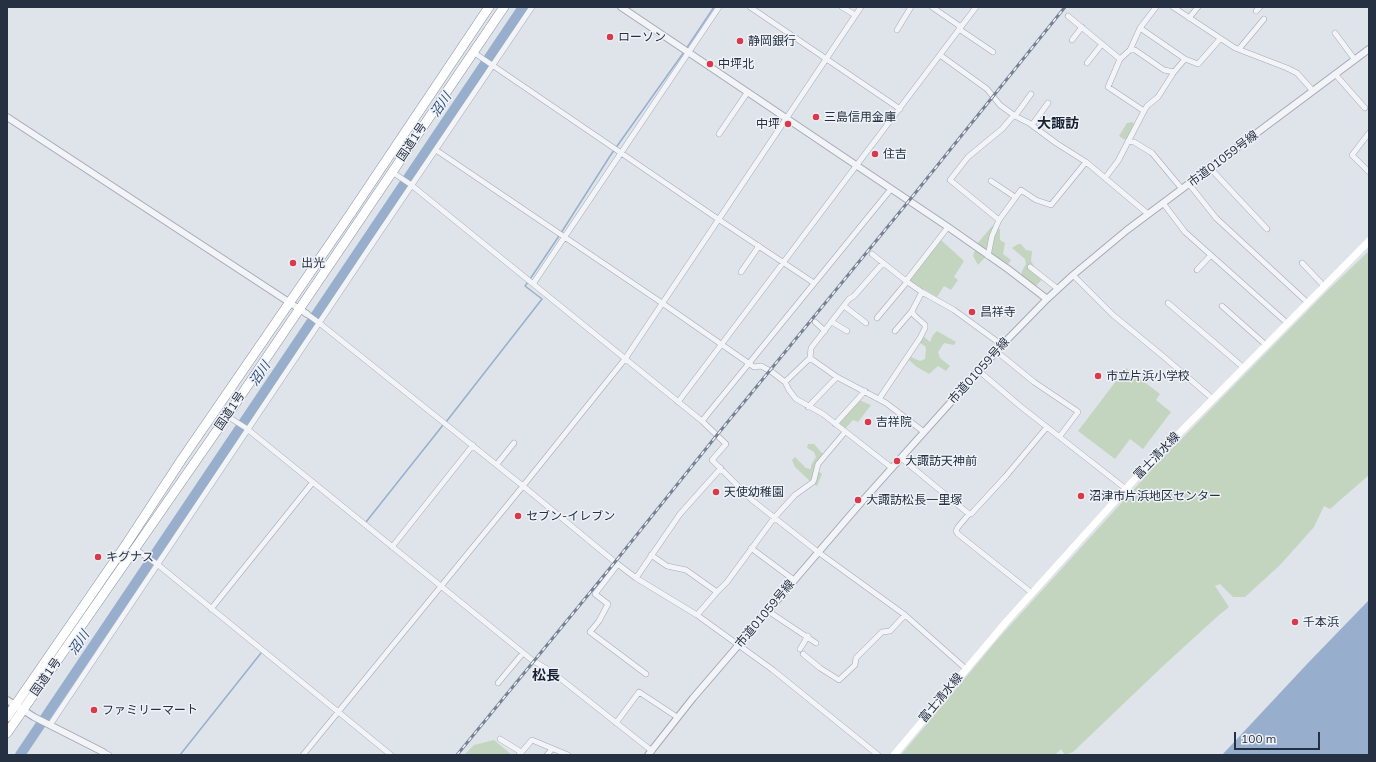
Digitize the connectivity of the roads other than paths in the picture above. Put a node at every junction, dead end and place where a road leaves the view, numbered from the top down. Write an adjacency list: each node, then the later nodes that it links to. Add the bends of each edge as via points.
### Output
1 (489, 7): 97 (highway, 国道1号)
2 (504, 7): 31 (highway, 国道1号)
3 (532, 7): 40 (street)
4 (621, 7): 32 (street)
5 (718, 7): 32 (street)
6 (750, 7): 35 (street)
7 (842, 7): 16 (street)
8 (861, 7): 16 (street)
9 (911, 7): 23 (street)
10 (932, 7): 15 (street)
11 (976, 7): 21 (street)
12 (1156, 7): 22 (street)
13 (1173, 7): 18 (street)
14 (1198, 7): 18 (street)
15 (938, 9): 21 (street)
16 (855, 16): 35 (street)
17 (1068, 16): 20 (street)
18 (1189, 18): 25 (street)
19 (1264, 19): 28 (street)
20 (1082, 27): 26 (street); 27 (street)
21 (960, 28): 33 (street); 34 (street)
22 (1140, 28): 30 (street); 37 (street)
23 (897, 30)
24 (1336, 33): 38 (street)
25 (1220, 39): 28 (street); 37 (street, via 1198,64)
26 (1072, 40)
27 (1102, 44): 36 (street); 39 (street)
28 (1239, 49): 43 (street, via 1297,73)
29 (1369, 49): 38 (street, 市道01059号線)
30 (1130, 50): 36 (street); 41 (street, via 1135,50 1164,70)
31 (473, 52): 40 (street); 63 (highway, 国道1号)
32 (688, 52): 44 (street); 58 (street)
33 (993, 52)
34 (940, 55): 48 (street); 50 (street, via 987,89 1000,105)
35 (826, 58): 48 (street); 52 (street)
36 (1120, 59): 49 (street, via 1108,87)
37 (1185, 59): 41 (street)
38 (1355, 60): 42 (street, 市道01059号線)
39 (1087, 63)
40 (492, 65): 57 (street); 58 (street)
41 (1174, 72): 49 (street, via 1158,97)
42 (1335, 74): 43 (street, 市道01059号線); 47 (street)
43 (1313, 91): 61 (street, 市道01059号線)
44 (748, 93): 52 (street); 55 (street)
45 (1031, 94): 50 (street)
46 (1048, 103): 53 (street)
47 (1365, 108)
48 (900, 109): 60 (street)
49 (1144, 112): 56 (street)
50 (1015, 115): 53 (street); 74 (street, via 968,157 950,180)
51 (7, 117): 97 (street)
52 (786, 119): 60 (street); 73 (street)
53 (1032, 125): 59 (street)
54 (1369, 133): 62 (street, via 1352,154)
55 (719, 134)
56 (1128, 141): 64 (street, via 1118,161); 69 (street, via 1152,153)
57 (436, 150): 67 (street); 77 (street)
58 (621, 152): 73 (street); 77 (street)
59 (1086, 162): 64 (street); 70 (street, via 1051,205 1036,200 1021,190)
60 (856, 166): 68 (street); 83 (street)
61 (1210, 168): 66 (street, 市道01059号線); 76 (street)
62 (1369, 172)
63 (395, 174): 67 (street); 104 (highway, 国道1号)
64 (1105, 178): 72 (street)
65 (991, 181): 70 (street)
66 (1189, 184): 69 (street, 市道01059号線); 100 (street, via 1216,218)
67 (411, 185): 92 (street); 108 (street)
68 (890, 189): 75 (street); 91 (street)
69 (1182, 189): 71 (street, 市道01059号線)
70 (1016, 197): 74 (street)
71 (1163, 203): 72 (street, 市道01059号線); 81 (street, via 1185,232)
72 (1148, 214): 89 (street, 市道01059号線)
73 (718, 219): 79 (street); 98 (street)
74 (999, 220): 82 (street, via 992,236)
75 (948, 228): 82 (street); 90 (street)
76 (1266, 229)
77 (564, 238): 92 (street); 98 (street)
78 (1369, 241): 93 (main road, 富士清水線)
79 (758, 246): 83 (street); 88 (street)
80 (872, 254): 84 (street)
81 (1211, 255): 87 (street); 110 (street)
82 (988, 256): 96 (street)
83 (784, 262): 91 (street); 114 (street)
84 (883, 263): 90 (street); 101 (street)
85 (1302, 263): 93 (street)
86 (1030, 267): 94 (street)
87 (1198, 270)
88 (740, 272)
89 (1073, 275): 94 (street, 市道01059号線); 127 (street, via 1113,315)
90 (906, 281): 95 (street); 105 (street)
91 (814, 283): 120 (street)
92 (533, 284): 119 (street)
93 (1324, 286): 100 (main road, 富士清水線)
94 (1058, 289): 96 (street, 市道01059号線)
95 (922, 292): 103 (street); 115 (street, via 954,310)
96 (1047, 299): 115 (street, 市道01059号線)
97 (289, 302): 104 (street); 173 (highway, 国道1号)
98 (662, 303): 114 (street); 119 (street)
99 (1168, 303): 121 (street)
100 (1308, 303): 110 (main road, 富士清水線)
101 (844, 306): 107 (street); 109 (street)
102 (1222, 306): 116 (street)
103 (912, 311): 113 (street); 126 (street, via 925,328)
104 (303, 312): 108 (street); 130 (highway, 国道1号)
105 (877, 318)
106 (815, 322): 111 (street)
107 (832, 322): 111 (street); 112 (street)
108 (319, 323): 134 (street); 139 (street)
109 (866, 323)
110 (1287, 323): 116 (main road, 富士清水線)
111 (825, 331): 118 (street, via 811,348)
112 (847, 331)
113 (895, 331)
114 (722, 344): 120 (street); 128 (street)
115 (1002, 345): 117 (street, 市道01059号線)
116 (1266, 345): 121 (main road, 富士清水線)
117 (996, 351): 122 (street, 市道01059号線); 137 (street, via 1034,382 1078,412)
118 (810, 358): 123 (street); 124 (street)
119 (625, 359): 128 (street); 145 (street)
120 (750, 364): 124 (street, via 768,369); 131 (street)
121 (1244, 368): 127 (main road, 富士清水線)
122 (979, 371): 133 (street); 136 (street, 市道01059号線)
123 (837, 377): 125 (street); 129 (street)
124 (785, 382): 129 (street, via 796,399)
125 (865, 391): 126 (street); 132 (street)
126 (879, 399): 136 (street)
127 (1213, 399): 146 (main road, 富士清水線)
128 (678, 402): 131 (street)
129 (808, 407): 132 (street, via 824,414)
130 (230, 418): 134 (street); 151 (highway, 国道1号)
131 (702, 421): 142 (street, via 726,444 712,460)
132 (835, 424): 135 (street)
133 (1047, 427): 137 (street); 147 (street, via 1006,476)
134 (247, 428): 144 (street); 154 (street)
135 (845, 432): 143 (street); 148 (street, via 818,464 813,482 798,492)
136 (924, 432): 140 (street, 市道01059号線)
137 (1060, 436): 146 (street)
138 (514, 443): 141 (street)
139 (473, 445): 141 (street); 149 (street)
140 (901, 458): 143 (street, 市道01059号線); 147 (street)
141 (497, 464): 145 (street)
142 (721, 468): 148 (street, via 752,500); 153 (street, via 680,514)
143 (892, 468): 152 (street, 市道01059号線)
144 (313, 482): 149 (street); 161 (street)
145 (524, 486): 155 (street); 158 (street)
146 (1126, 489): 160 (main road, 富士清水線)
147 (969, 514): 160 (street, via 958,527 958,534)
148 (774, 518): 150 (street); 152 (street)
149 (392, 547): 158 (street)
150 (751, 548): 157 (street); 159 (street)
151 (135, 549): 154 (street); 173 (highway, 国道1号)
152 (818, 552): 157 (street, 市道01059号線); 164 (street)
153 (651, 555): 156 (street); 159 (street, via 667,566 686,570)
154 (156, 564): 161 (street); 178 (street)
155 (618, 564): 156 (street); 170 (street, via 594,594 608,604 590,632)
156 (636, 578): 163 (street)
157 (794, 580): 162 (street, 市道01059号線)
158 (441, 587): 168 (street); 174 (street)
159 (717, 592): 163 (street)
160 (1032, 592): 169 (main road, 富士清水線)
161 (211, 610): 174 (street)
162 (768, 611): 165 (street); 167 (street, 市道01059号線)
163 (697, 615): 167 (street)
164 (905, 615): 165 (street, via 890,631 882,632 856,658 855,665 839,680 820,668 802,651); 169 (street)
165 (808, 636): 166 (street)
166 (816, 643)
167 (738, 645): 176 (street, 市道01059号線); 190 (street)
168 (523, 652): 171 (street); 177 (street)
169 (966, 669): 191 (main road, 富士清水線)
170 (646, 674)
171 (498, 683)
172 (7, 700): 173 (street)
173 (19, 708): 175 (highway, 国道1号); 178 (street); 179 (highway, 国道1号)
174 (338, 713): 186 (street); 187 (street)
175 (7, 716)
176 (678, 717): 177 (street, via 639,692); 183 (street, 市道01059号線)
177 (616, 724): 183 (street)
178 (49, 725): 182 (street)
179 (7, 733)
180 (500, 739): 184 (street)
181 (552, 749): 184 (street, via 532,740); 188 (street); 189 (street)
182 (103, 752): 185 (street)
183 (650, 753)
184 (520, 754)
185 (109, 755)
186 (303, 755)
187 (391, 755)
188 (547, 755)
189 (568, 755)
190 (878, 755)
191 (894, 755)

